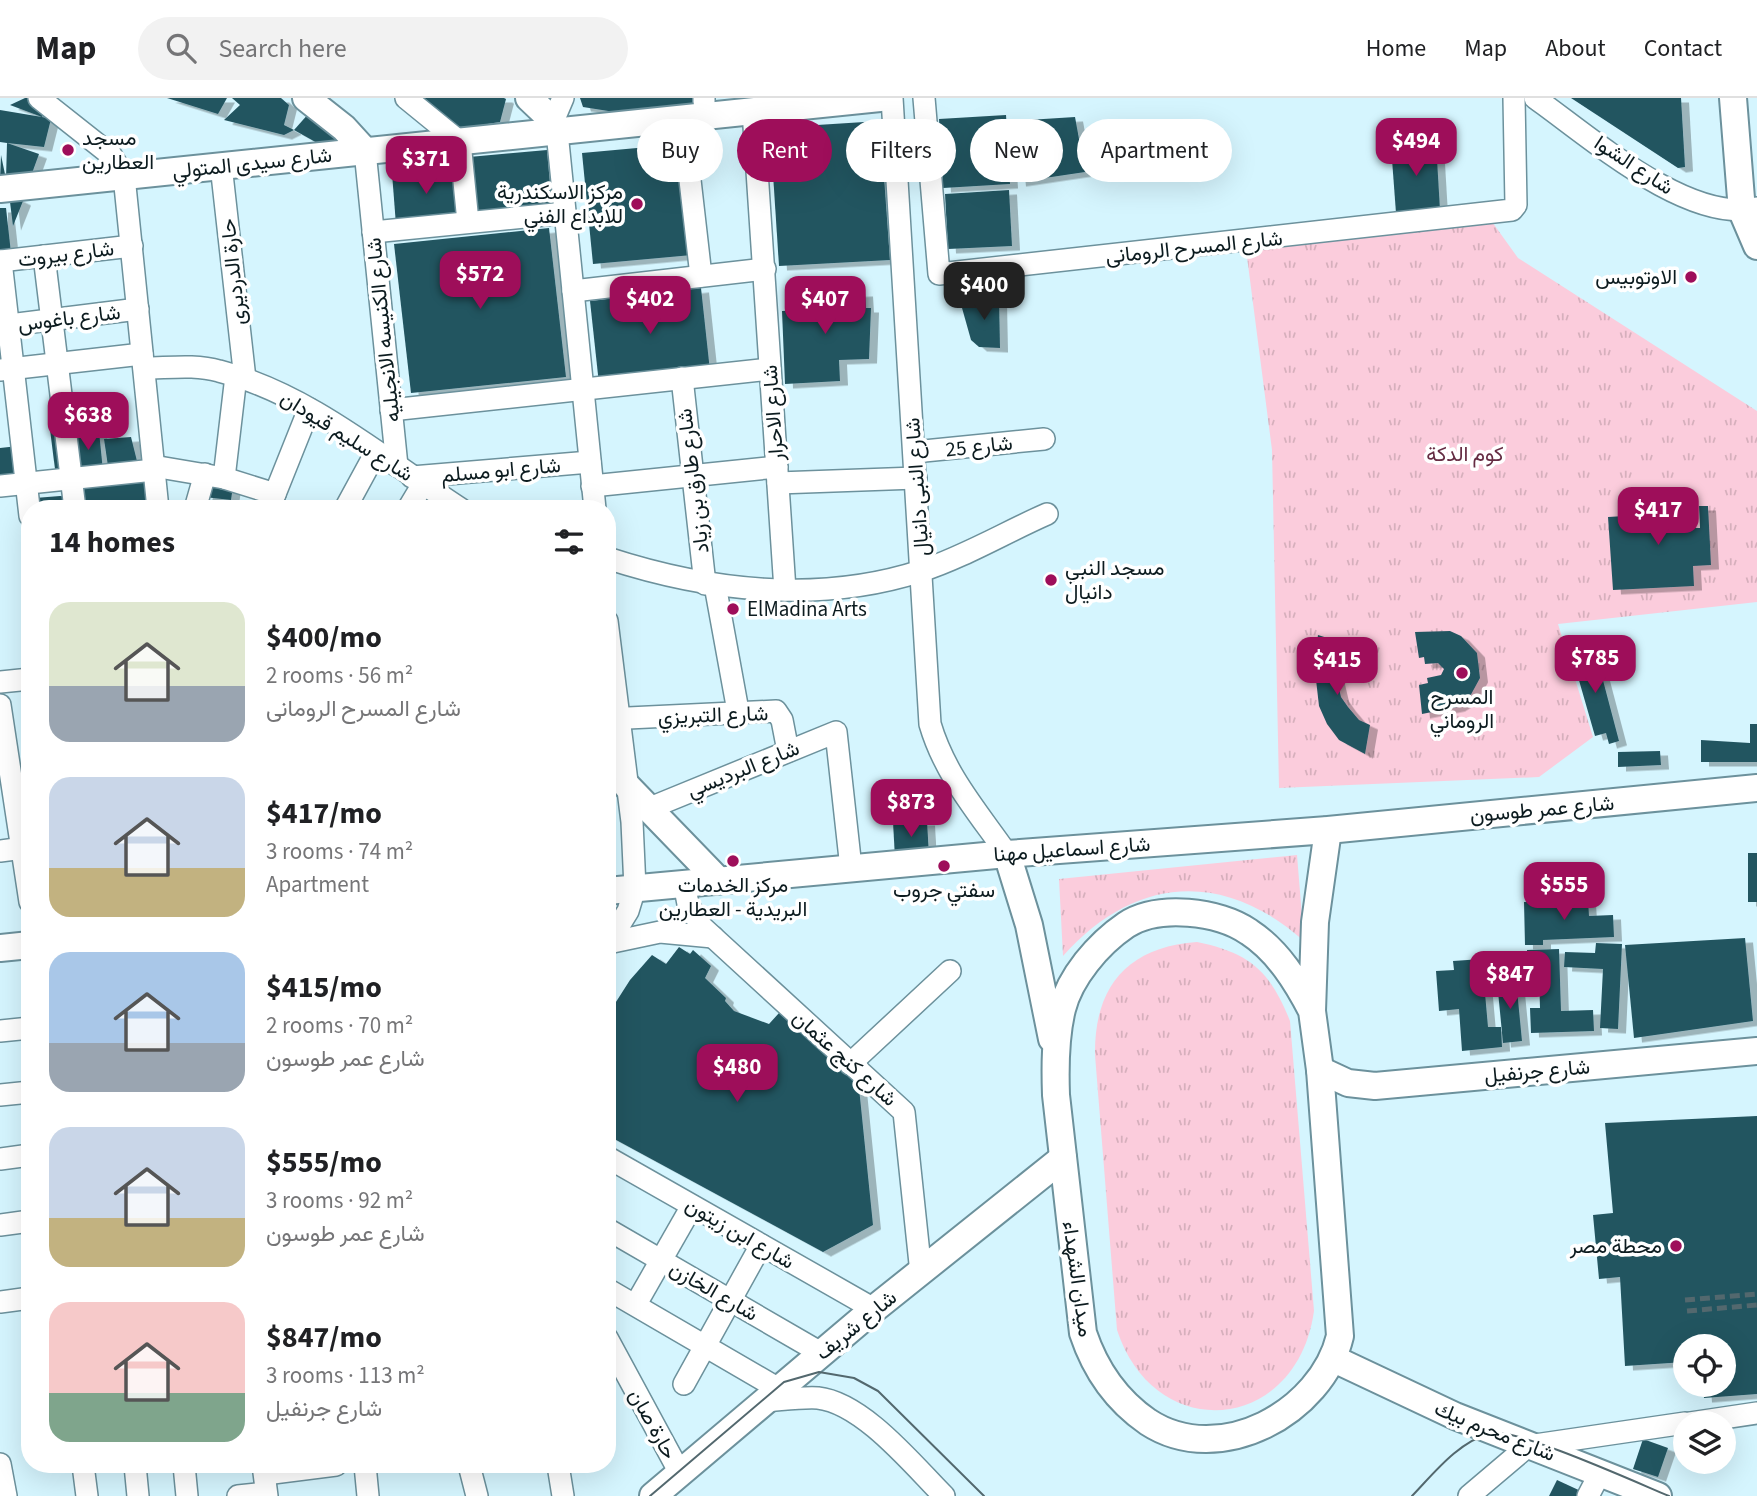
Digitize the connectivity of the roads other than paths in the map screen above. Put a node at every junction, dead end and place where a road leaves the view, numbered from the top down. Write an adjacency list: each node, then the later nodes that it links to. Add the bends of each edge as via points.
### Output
1 (39, 98): 20 (street, via 111,155)
2 (306, 98): 18 (main road)
3 (405, 98): 17 (street)
4 (529, 98): 16 (main road)
5 (563, 98): 16 (street)
6 (880, 98): 12 (main road, شارع سيدى المتولي)
7 (892, 98): 48 (street, شارع النبى دانيال)
8 (924, 98): 9 (street, شارع المسرح الرومانى, via 939,274 1512,211 1516,205)
9 (1514, 98)
10 (1535, 98): 23 (street, شارع الشوا, via 1685,198 1716,209)
11 (1733, 98): 23 (main road)
12 (823, 101): 13 (main road, شارع سيدى المتولي)
13 (753, 111): 14 (main road, شارع سيدى المتولي); 31 (street, شارع الاحرار)
14 (683, 119)
15 (637, 122): 16 (main road, شارع سيدى المتولي)
16 (554, 128): 17 (main road, شارع سيدى المتولي); 24 (street)
17 (460, 142): 18 (main road, شارع سيدى المتولي); 25 (street)
18 (365, 151): 19 (main road, شارع سيدى المتولي); 26 (street, شارع الكنيسه الانجيليه)
19 (221, 165): 20 (main road, شارع سيدى المتولي); 41 (street, حارة الدرديرى)
20 (124, 176): 22 (main road, شارع سيدى المتولي); 27 (street)
21 (690, 182): 32 (street)
22 (0, 189)
23 (1750, 209): 28 (main road)
24 (565, 213): 25 (street); 33 (street)
25 (468, 222): 26 (street)
26 (373, 232): 45 (street, شارع الكنيسه الانجيليه)
27 (132, 246): 29 (street, شارع بيروت); 34 (street)
28 (1757, 246)
29 (44, 256): 30 (street, شارع بيروت); 35 (street)
30 (1, 261): 36 (street)
31 (765, 269): 32 (street); 39 (street, شارع الاحرار)
32 (701, 276): 33 (street)
33 (573, 290): 43 (street)
34 (138, 309): 35 (street, شارع باغوس); 37 (street)
35 (52, 320): 36 (street, شارع باغوس); 38 (street)
36 (4, 326): 40 (street)
37 (143, 361): 38 (street, شارع سليم قيودان); 41 (street, شارع سليم قيودان, via 206,368); 50 (street)
38 (57, 364): 40 (street, شارع سليم قيودان); 56 (street)
39 (770, 369): 42 (street); 51 (street, شارع الاحرار)
40 (7, 370): 58 (street)
41 (241, 378): 44 (street, شارع سليم قيودان); 52 (street, حارة الدرديرى)
42 (682, 378): 43 (street); 54 (street, شارع طارق بن زياد)
43 (583, 389): 45 (street); 49 (street)
44 (309, 409): 47 (street, شارع سليم قيودان); 65 (street)
45 (391, 410): 53 (street, شارع الكنيسه الانجيليه)
46 (1044, 439): 48 (street, شارع 25)
47 (376, 452): 53 (street, شارع سليم قيودان); 66 (street)
48 (915, 452): 55 (street, شارع النبى دانيال)
49 (590, 462): 53 (street, شارع ابو مسلم); 59 (street)
50 (154, 468): 52 (street); 56 (street); 62 (street)
51 (778, 475): 54 (street); 55 (street); 74 (street, شارع الاحرار)
52 (214, 476): 63 (street, حارة الدرديرى); 64 (street)
53 (411, 476): 67 (street); 68 (street, شارع سليم قيودان)
54 (693, 476): 59 (street); 73 (street, شارع طارق بن زياد)
55 (916, 478): 72 (street, شارع النبى دانيال)
56 (71, 481): 58 (street); 61 (street)
57 (0, 486): 58 (street)
58 (26, 486): 60 (street)
59 (593, 486): 69 (street)
60 (28, 500)
61 (74, 500)
62 (157, 500)
63 (200, 500)
64 (268, 500)
65 (273, 500)
66 (350, 500)
67 (409, 500)
68 (447, 500)
69 (594, 500)
70 (1047, 514): 72 (street)
71 (616, 561): 73 (street)
72 (922, 570): 74 (street, via 877,581); 90 (street, شارع النبى دانيال, via 924,661 930,723 939,755)
73 (710, 584): 74 (street); 78 (street, شارع طارق بن زياد)
74 (785, 590)
75 (21, 680): 76 (street)
76 (0, 682)
77 (0, 705): 82 (street)
78 (738, 711): 79 (street, شارع التبريزي); 81 (street, شارع التبريزي, via 780,714)
79 (616, 719)
80 (616, 733): 83 (street)
81 (788, 751): 85 (street, شارع البرديسي); 91 (street, شارع البرديسي, via 836,732)
82 (5, 771): 87 (street)
83 (627, 786): 85 (main road); 94 (street)
84 (1757, 788): 86 (main road, شارع عمر طوسون)
85 (650, 808): 92 (main road)
86 (1328, 830): 90 (main road, شارع اسماعيل مهنا); 102 (main road, via 1315,922)
87 (21, 839)
88 (21, 848): 89 (street)
89 (0, 851)
90 (1007, 854): 91 (main road, شارع اسماعيل مهنا); 106 (main road, via 1025,912)
91 (851, 868): 92 (main road, شارع اسماعيل مهنا)
92 (718, 880): 93 (main road, شارع اسماعيل مهنا)
93 (684, 883): 94 (main road, شارع اسماعيل مهنا); 97 (street, شارع كنج عثمان, via 688,905)
94 (635, 888): 95 (main road, شارع اسماعيل مهنا); 96 (street)
95 (616, 890)
96 (616, 931)
97 (713, 937): 98 (street, via 660,932); 107 (street, شارع كنج عثمان)
98 (616, 942)
99 (21, 946): 100 (main road)
100 (0, 948)
101 (950, 971): 107 (street)
102 (1312, 1011): 106 (main road, ميدان الشهداء, via 1296,981 1249,932 1220,919 1189,913 1157,915 1127,924 1080,970 1062,1008); 108 (main road, ميدان الشهداء)
103 (21, 1029): 104 (street)
104 (0, 1031)
105 (1757, 1051): 108 (main road, شارع جرنفيل, via 1375,1086 1348,1083)
106 (1055, 1057): 112 (main road, ميدان الشهداء)
107 (850, 1064): 121 (street, شارع كنج عثمان, via 904,1112)
108 (1320, 1070): 131 (main road, ميدان الشهداء, via 1339,1301 1340,1336)
109 (21, 1093): 110 (street)
110 (0, 1095)
111 (21, 1156): 113 (street)
112 (1063, 1158): 121 (main road, شارع شريف); 131 (main road, ميدان الشهداء, via 1083,1333 1090,1355 1106,1383 1149,1422 1185,1436 1227,1437 1266,1426 1297,1405)
113 (0, 1159)
114 (616, 1162): 115 (street, شارع ابن زيتون)
115 (692, 1206): 119 (street, شارع ابن زيتون); 120 (street)
116 (21, 1223): 117 (street)
117 (0, 1225)
118 (616, 1234): 120 (street, شارع الخازن)
119 (761, 1245): 124 (street); 127 (street, شارع ابن زيتون)
120 (661, 1261): 124 (street, شارع الخازن); 126 (street)
121 (921, 1273): 127 (main road, شارع شريف)
122 (616, 1294): 126 (street)
123 (21, 1299): 125 (street)
124 (730, 1301): 128 (street); 129 (street, شارع الخازن)
125 (0, 1302)
126 (636, 1304): 128 (street)
127 (874, 1309): 129 (main road, شارع شريف)
128 (706, 1345): 132 (street); 133 (street)
129 (821, 1353): 133 (main road, شارع شريف)
130 (616, 1355): 144 (street, حارة صان)
131 (1334, 1359): 135 (main road, شارع محرم بيك)
132 (684, 1384)
133 (771, 1395): 144 (main road, شارع شريف); 156 (street, via 835,1402 898,1449)
134 (1673, 1425): 135 (street)
135 (1528, 1446): 146 (main road, شارع محرم بيك); 157 (street)
136 (0, 1464): 147 (street)
137 (84, 1473): 148 (street)
138 (136, 1473): 149 (street)
139 (185, 1473): 150 (street)
140 (297, 1473): 145 (street)
141 (366, 1473): 152 (street)
142 (471, 1473): 153 (street)
143 (559, 1473): 154 (street)
144 (680, 1473): 155 (main road, شارع شريف)
145 (265, 1482): 151 (street)
146 (1594, 1484): 158 (main road, شارع محرم بيك)
147 (6, 1496)
148 (87, 1496)
149 (138, 1496)
150 (187, 1496)
151 (238, 1496)
152 (368, 1496)
153 (477, 1496)
154 (563, 1496)
155 (653, 1496)
156 (944, 1496)
157 (1469, 1496)
158 (1658, 1496)

